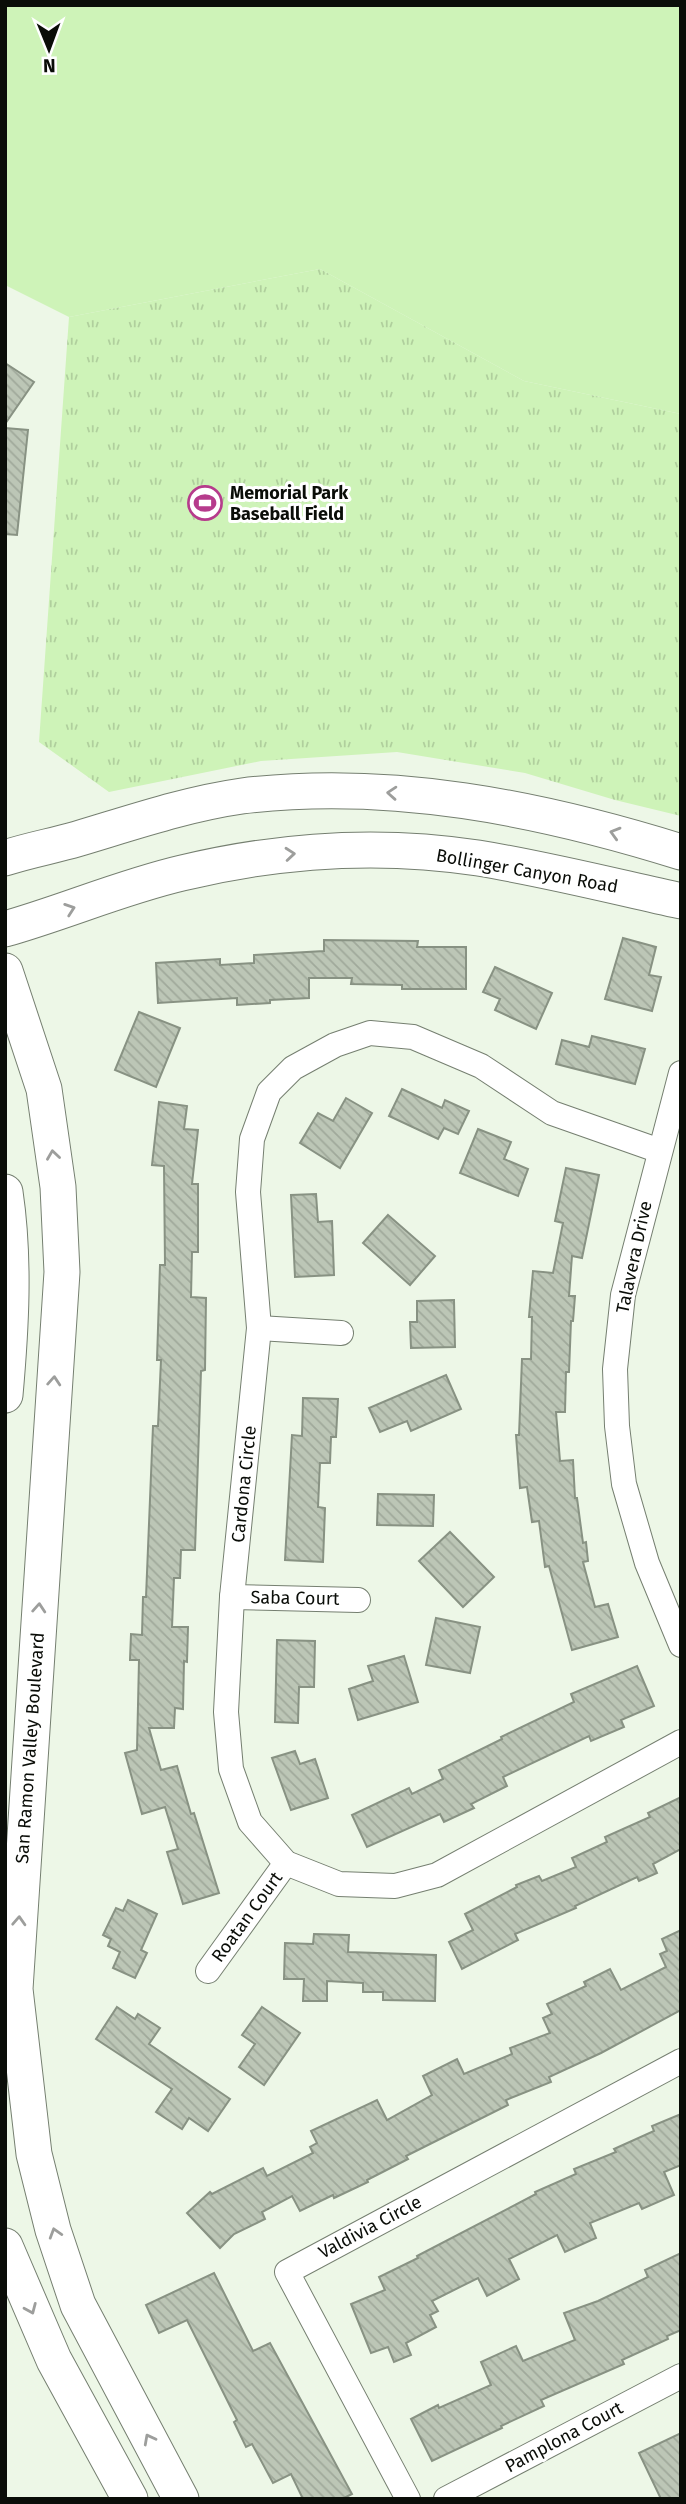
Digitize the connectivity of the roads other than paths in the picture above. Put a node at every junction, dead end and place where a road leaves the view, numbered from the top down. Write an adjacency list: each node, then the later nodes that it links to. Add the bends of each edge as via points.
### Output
1 (681, 852): 2 (main road, one-way to 2, via 483,803 318,791 192,806)
2 (5, 858)
3 (681, 901): 4 (main road, Bollinger Canyon Road, one-way to 3, via 180,873 266,857 356,850 477,858)
4 (5, 929)
5 (5, 971): 22 (main road, San Ramon Valley Boulevard, one-way to 5, via 78,2305 34,2154 22,2062 15,1989 62,1272 58,1186 44,1089)
6 (681, 1073): 7 (street, Talavera Drive)
7 (660, 1151): 9 (street, Cardona Circle, via 552,1113 481,1066 413,1037 370,1033 335,1045 293,1068 269,1092 253,1139 248,1192); 14 (street, Talavera Drive, via 623,1295 615,1369 617,1426 624,1484 646,1563)
8 (5, 1192): 11 (main road, via 11,1230)
9 (259, 1328): 10 (street); 12 (street, Cardona Circle)
10 (341, 1333)
11 (5, 1395)
12 (232, 1597): 13 (street, Saba Court); 16 (street, Cardona Circle, via 226,1712 231,1769 250,1822)
13 (358, 1600)
14 (681, 1645)
15 (681, 1742): 16 (street, Cardona Circle, via 437,1875 395,1886 339,1884)
16 (286, 1863): 17 (street, Roatan Court)
17 (208, 1971)
18 (681, 2061): 23 (street, Valdivia Circle, via 286,2272)
19 (5, 2246): 21 (main road, one-way to 21, via 54,2360)
20 (681, 2375): 24 (street, Pamplona Court)
21 (130, 2499)
22 (181, 2499)
23 (408, 2499)
24 (446, 2499)

